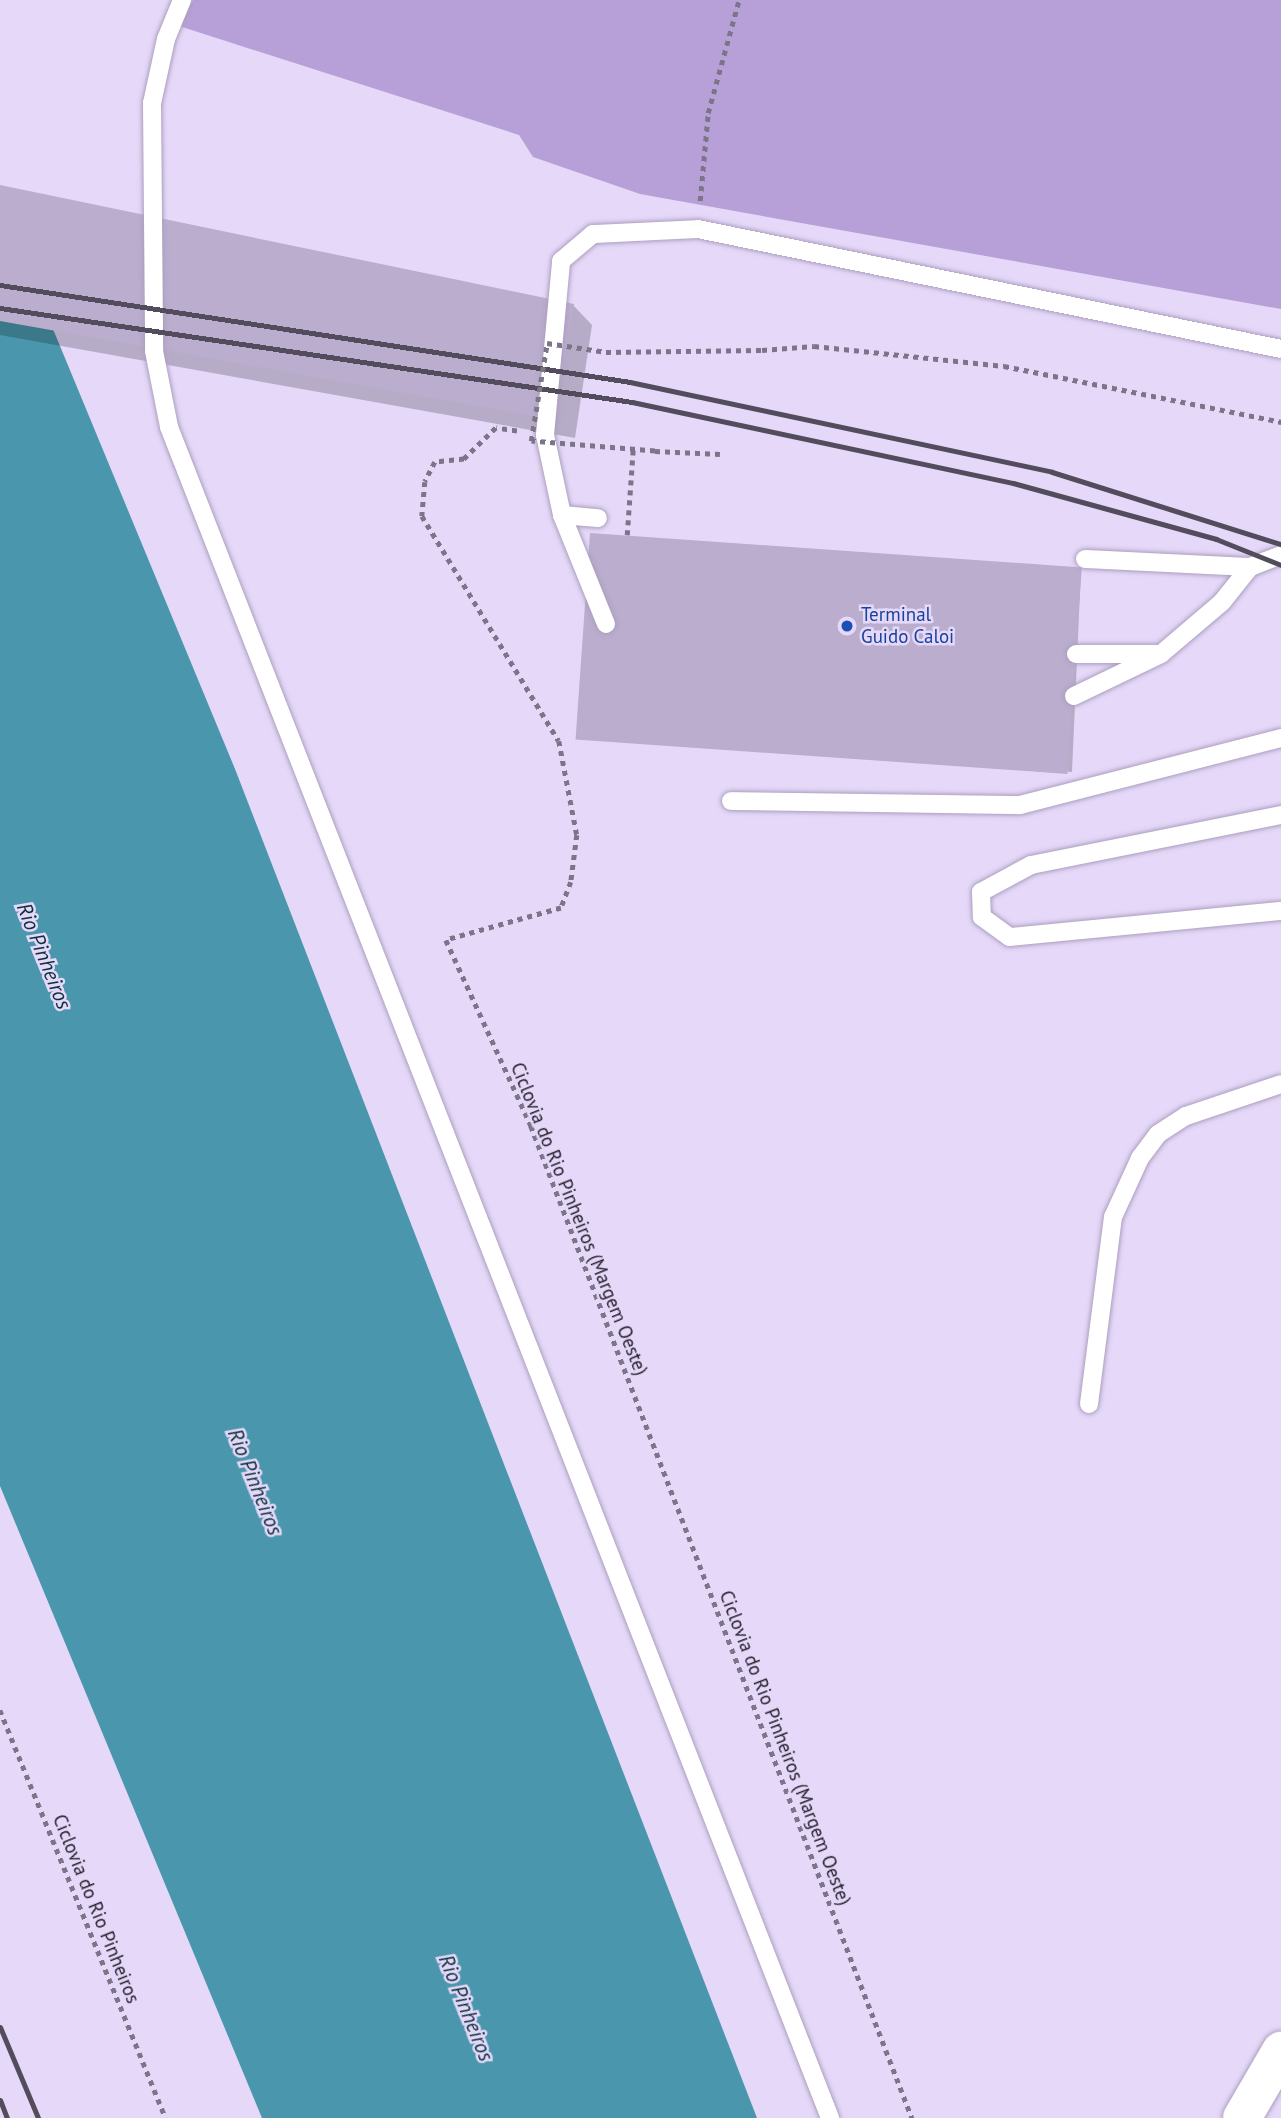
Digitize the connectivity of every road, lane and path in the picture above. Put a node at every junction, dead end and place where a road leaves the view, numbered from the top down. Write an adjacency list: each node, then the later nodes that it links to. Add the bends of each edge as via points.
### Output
1 (182, 0): 28 (lane, via 166,39 152,103 154,351 169,427)
2 (740, 0): 3 (path, via 708,113)
3 (698, 229): 4 (lane); 6 (lane, via 593,234 561,261)
4 (1281, 349)
5 (1281, 422): 7 (path, bridge, via 1004,366 814,346 606,352 547,342 531,441)
6 (545, 435): 9 (lane); 29 (path, Ciclovia do Rio Pinheiros (Margem Oeste), via 496,428 464,459 435,462 425,482 422,516 559,741 577,835 571,882 561,908 446,940 531,1126)
7 (633, 450): 8 (path, bridge); 11 (path, bridge)
8 (720, 454)
9 (562, 515): 10 (lane); 15 (lane)
10 (598, 518)
11 (627, 535)
12 (1281, 555): 14 (lane)
13 (1084, 559): 14 (lane)
14 (1250, 567): 17 (lane, via 1222,602)
15 (606, 624)
16 (1076, 654): 17 (lane)
17 (1161, 654): 18 (lane)
18 (1074, 696)
19 (1281, 738): 20 (lane, via 1020,805)
20 (731, 801)
21 (1281, 815): 22 (lane, via 1031,866 981,892 982,917 1010,937)
22 (1281, 911)
23 (1281, 1084): 24 (lane, via 1186,1116 1158,1134 1140,1158 1113,1217)
24 (1088, 1404)
25 (0, 1710): 27 (path, Ciclovia do Rio Pinheiros)
26 (1281, 2051): 30 (highway)
27 (166, 2118)
28 (830, 2118)
29 (912, 2118)
30 (1242, 2118)

